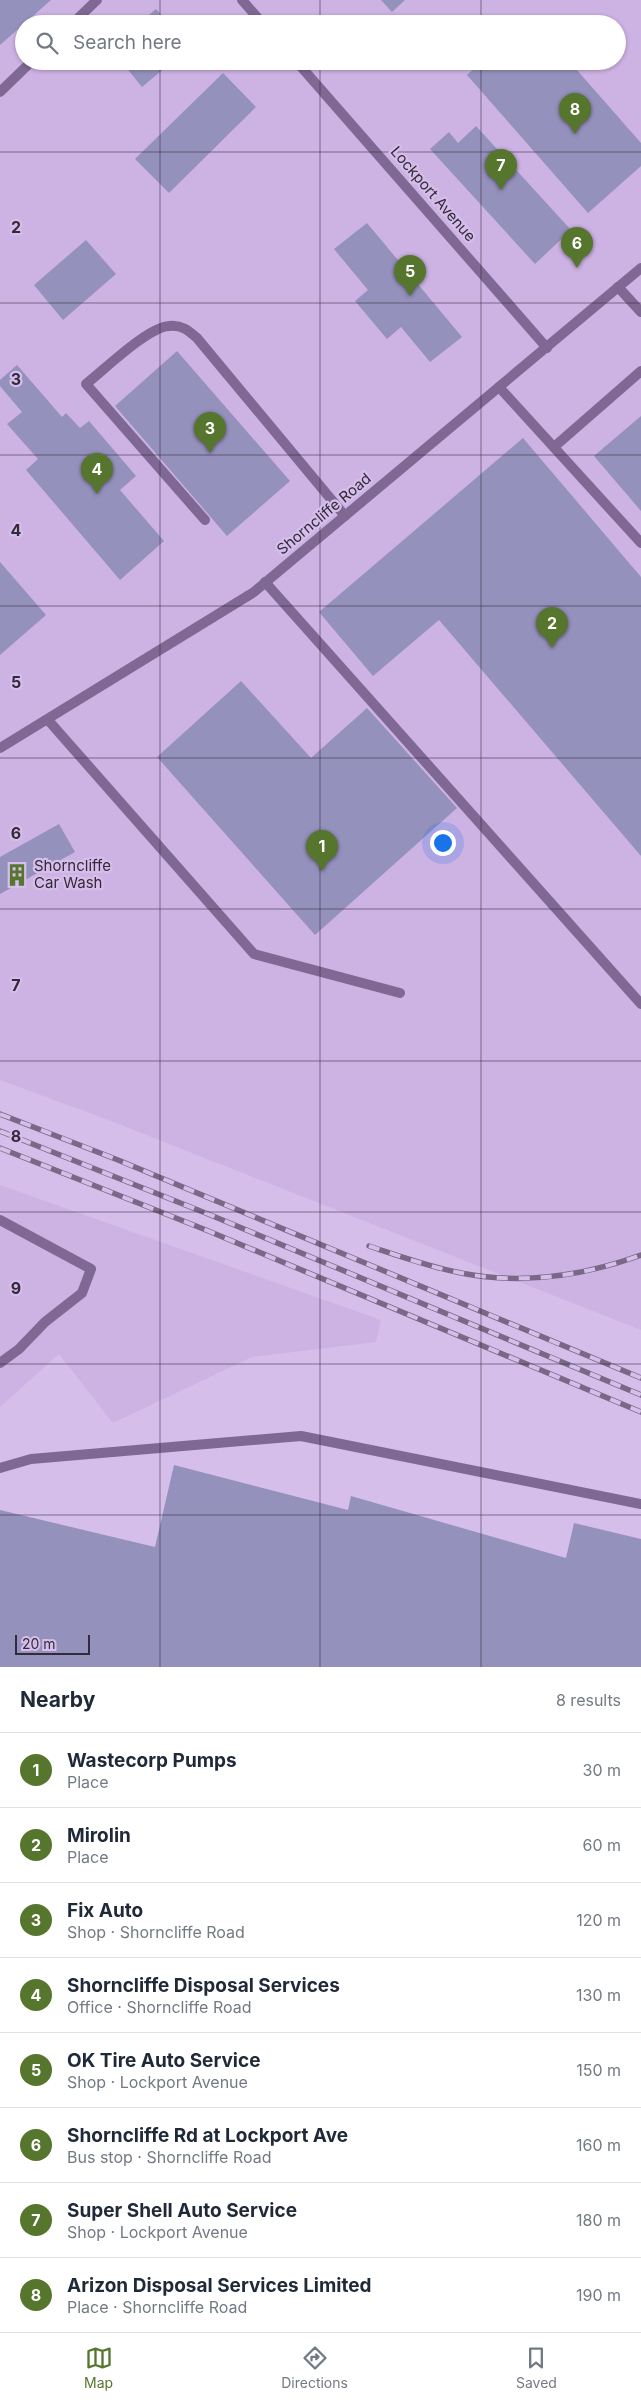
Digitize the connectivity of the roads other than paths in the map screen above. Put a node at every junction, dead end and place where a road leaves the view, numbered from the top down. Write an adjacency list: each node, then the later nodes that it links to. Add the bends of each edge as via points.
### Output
1 (97, 0): 3 (street)
2 (242, 0): 4 (street)
3 (81, 15)
4 (255, 15)
5 (23, 70): 7 (street)
6 (304, 70): 11 (street, Lockport Avenue)
7 (0, 92)
8 (641, 268): 9 (street, Shorncliffe Road)
9 (618, 287): 10 (street); 11 (street, Shorncliffe Road)
10 (641, 312)
11 (547, 348): 13 (street, Shorncliffe Road)
12 (641, 371): 14 (street)
13 (499, 387): 14 (street); 15 (street, Shorncliffe Road)
14 (554, 447): 17 (street)
15 (345, 516): 16 (street, via 197,338 189,330 170,326 150,333 86,384); 18 (street, Shorncliffe Road)
16 (205, 520)
17 (641, 543)
18 (265, 582): 19 (street, Shorncliffe Road, via 254,592); 22 (street)
19 (48, 720): 20 (street, Shorncliffe Road); 21 (street, via 254,954)
20 (0, 748)
21 (400, 993)
22 (641, 1004)
23 (0, 1220): 24 (street, via 91,1269 82,1293)
24 (0, 1363)
25 (0, 1468): 26 (street, via 31,1459 301,1436)
26 (641, 1504)

